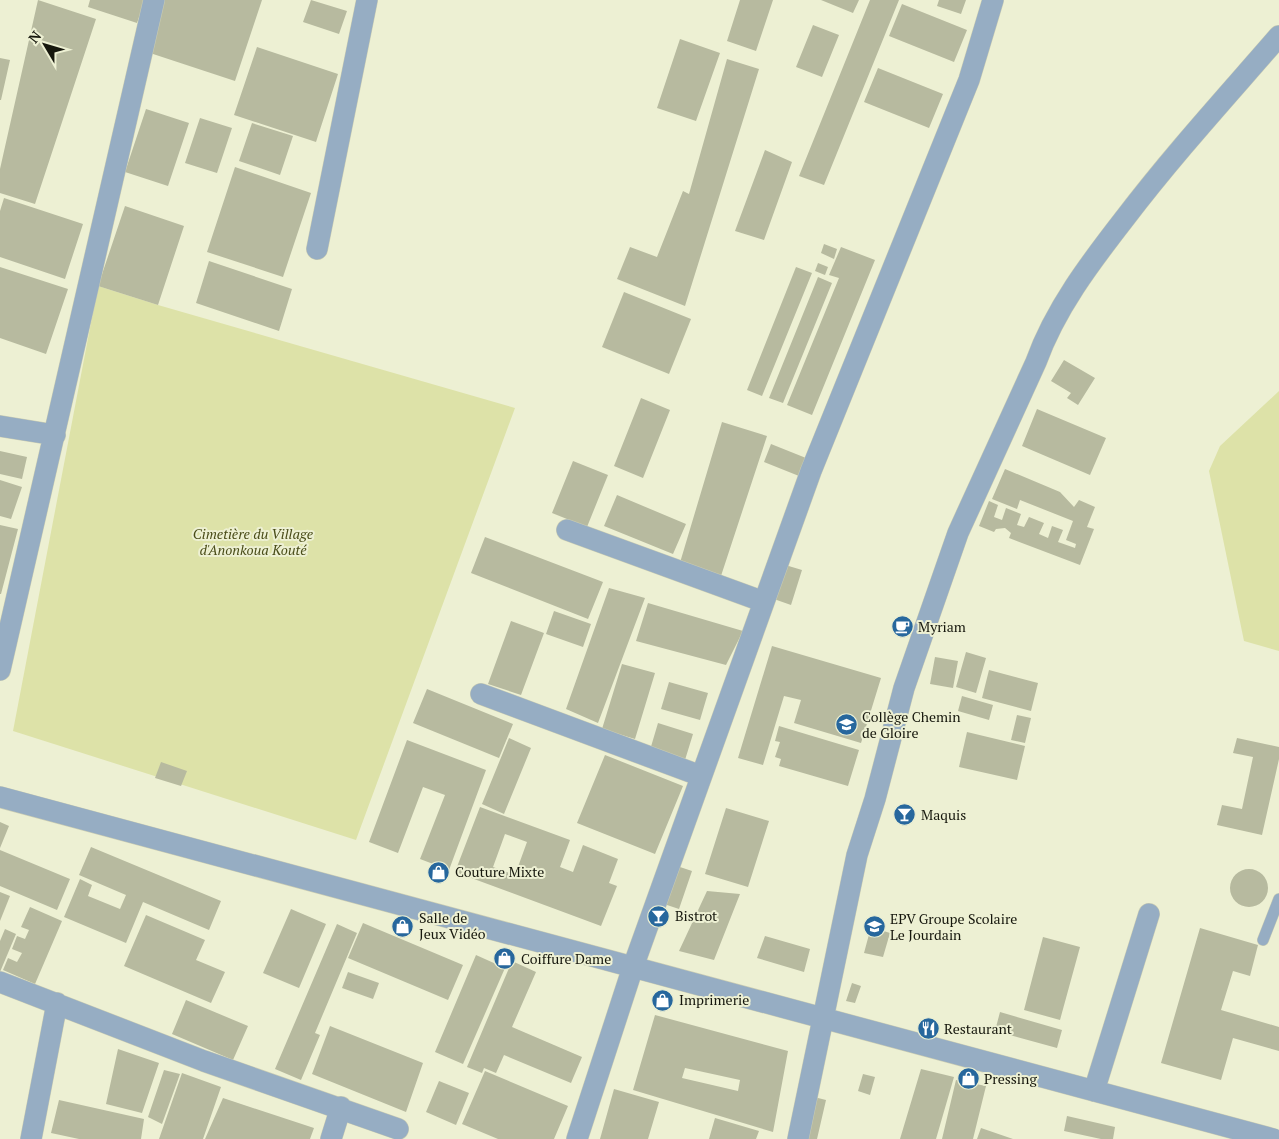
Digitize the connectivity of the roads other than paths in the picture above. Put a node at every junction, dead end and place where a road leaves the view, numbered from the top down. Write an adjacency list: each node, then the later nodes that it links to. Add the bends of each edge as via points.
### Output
1 (154, 0): 7 (street)
2 (367, 0): 5 (street)
3 (993, 0): 9 (street, via 969,80 811,472)
4 (1279, 36): 20 (street, via 1156,177 1086,268 1045,337 958,533 921,636 857,855)
5 (317, 249)
6 (0, 426): 7 (street)
7 (55, 435): 10 (street)
8 (567, 530): 9 (street)
9 (764, 602): 12 (street)
10 (0, 670)
11 (481, 694): 12 (street)
12 (701, 776): 17 (street)
13 (0, 797): 17 (street)
14 (1279, 899): 16 (lane)
15 (1149, 914): 21 (street)
16 (1263, 940)
17 (633, 967): 20 (street); 26 (street)
18 (0, 982): 19 (street)
19 (57, 1003): 22 (street, via 204,1061); 24 (street)
20 (823, 1018): 21 (street); 27 (street)
21 (1094, 1091): 28 (street)
22 (341, 1107): 23 (street); 25 (street)
23 (398, 1129)
24 (30, 1139)
25 (331, 1139)
26 (576, 1139)
27 (798, 1139)
28 (1273, 1139)

